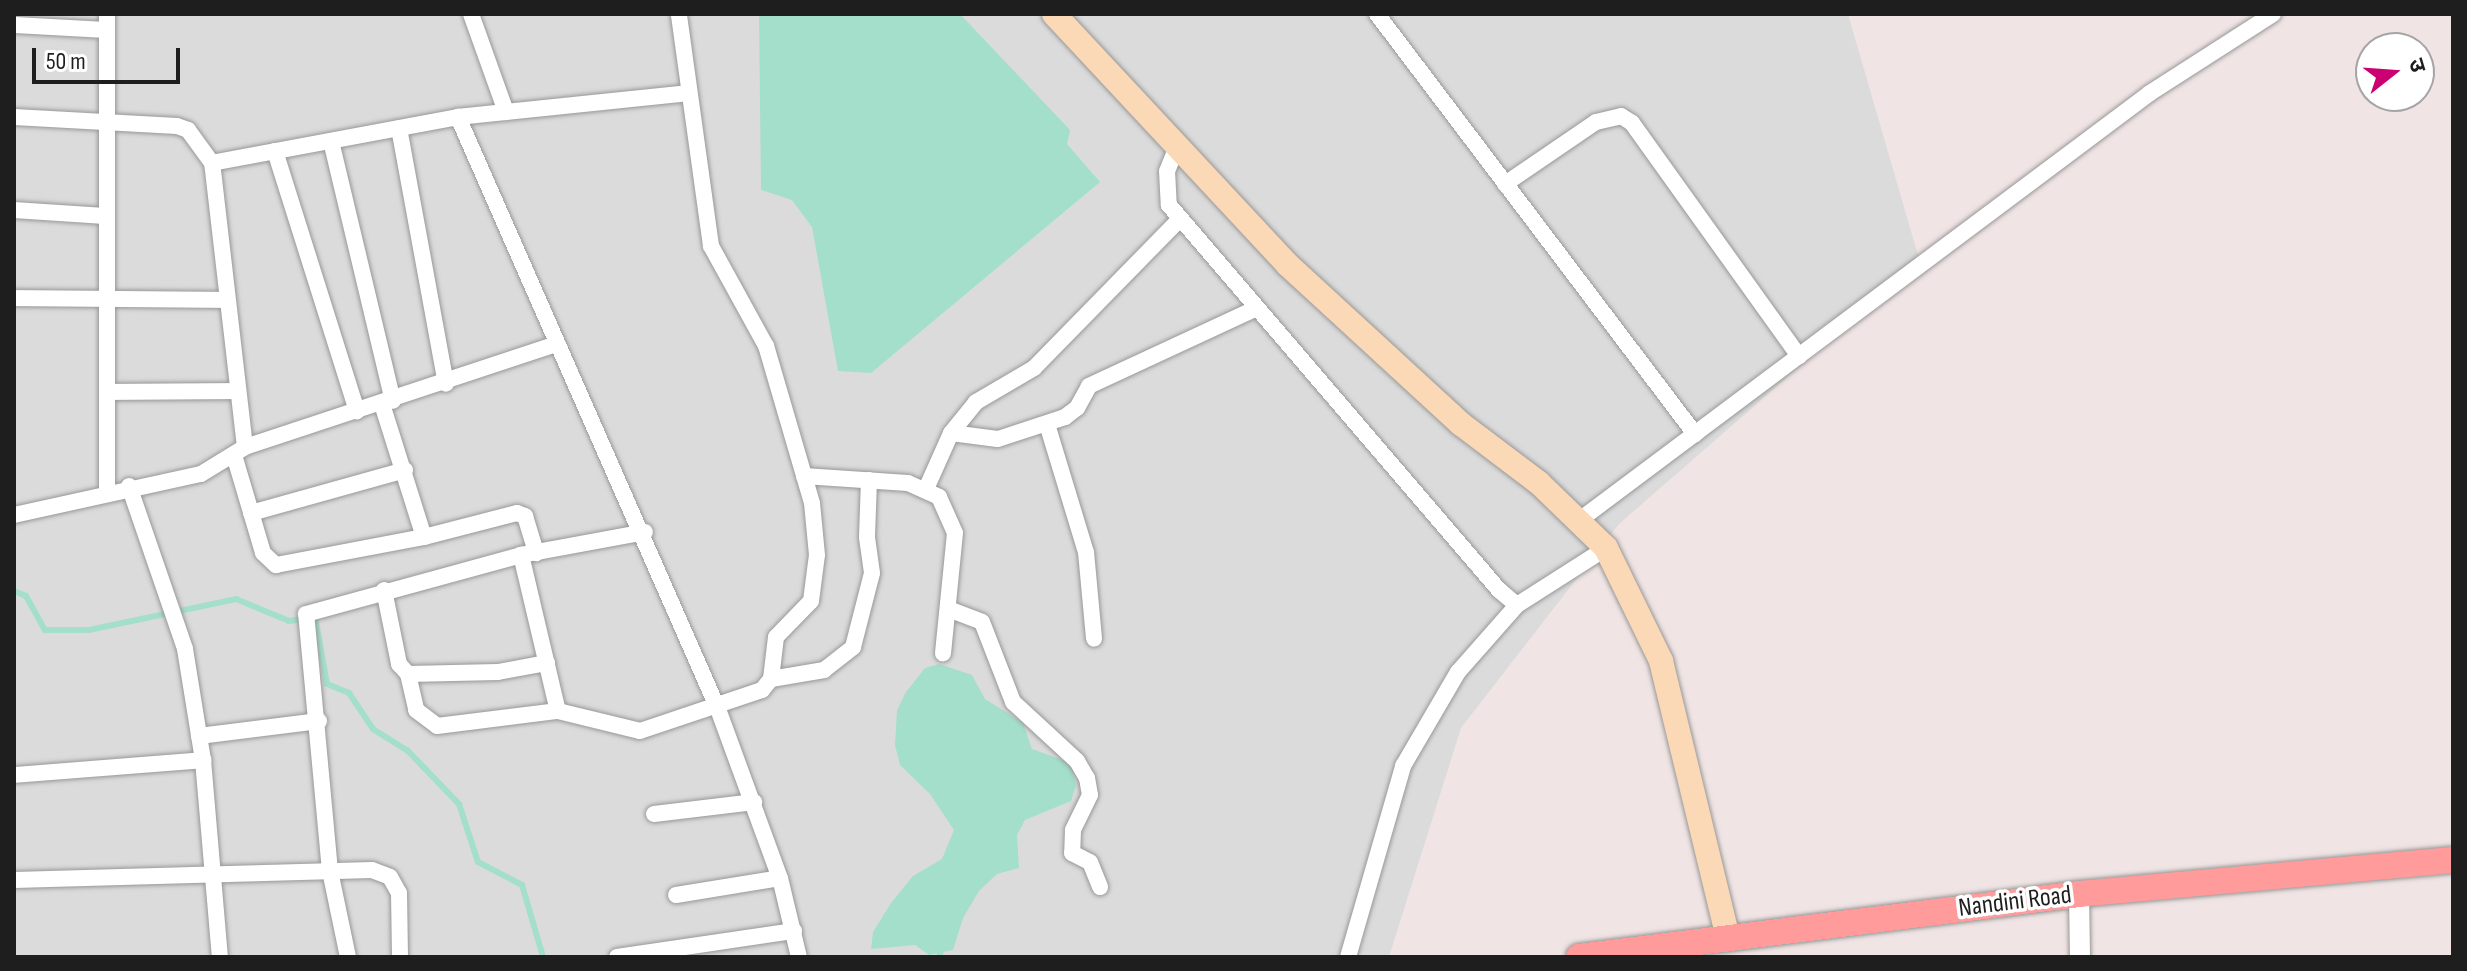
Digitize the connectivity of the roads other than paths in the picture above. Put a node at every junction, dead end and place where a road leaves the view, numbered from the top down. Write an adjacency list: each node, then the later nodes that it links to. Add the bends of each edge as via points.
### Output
1 (471, 14): 9 (street)
2 (679, 14): 8 (street)
3 (1377, 14): 18 (street)
4 (2273, 14): 27 (street, via 2150,93)
5 (1064, 19): 15 (main road)
6 (107, 22): 7 (street); 12 (street)
7 (14, 25)
8 (689, 93): 9 (street); 38 (street, via 711,246 766,346)
9 (506, 112): 11 (street)
10 (14, 117): 12 (street)
11 (458, 117): 13 (street); 26 (street)
12 (105, 120): 17 (street, via 188,130); 20 (street)
13 (399, 128): 14 (street); 28 (street)
14 (331, 141): 16 (street); 31 (street)
15 (1178, 144): 21 (street, via 1165,189); 45 (main road, via 1288,265 1461,424)
16 (275, 151): 17 (street); 32 (street)
17 (212, 163): 24 (street)
18 (1505, 184): 27 (street, via 1596,122 1621,116 1632,123); 35 (street)
19 (14, 210): 20 (street)
20 (105, 216): 23 (street)
21 (1180, 219): 25 (street); 34 (street, via 1034,368 989,390)
22 (14, 298): 23 (street)
23 (104, 299): 24 (street); 30 (street)
24 (227, 300): 29 (street)
25 (1255, 309): 33 (street, via 1089,386 1077,408); 51 (street)
26 (556, 344): 28 (street); 46 (street)
27 (1799, 356): 35 (street)
28 (446, 384): 31 (street)
29 (236, 391): 30 (street); 36 (street)
30 (107, 392): 42 (street)
31 (387, 402): 32 (street); 37 (street)
32 (357, 411): 36 (street)
33 (1047, 424): 34 (street, via 998,439); 53 (street, via 1086,552)
34 (951, 433): 41 (street)
35 (1695, 434): 45 (street)
36 (240, 451): 40 (street, via 201,474); 43 (street)
37 (405, 470): 43 (street); 47 (street)
38 (804, 476): 39 (street); 57 (street, via 816,529 815,583 811,601 776,637)
39 (869, 480): 41 (street); 57 (street, via 872,573 853,647 824,670)
40 (129, 486): 42 (street); 61 (street, via 175,608)
41 (926, 489): 52 (street, via 939,497 955,533)
42 (107, 491): 44 (street)
43 (251, 513): 47 (street, via 263,553 276,565)
44 (14, 515)
45 (1581, 519): 48 (main road)
46 (645, 532): 49 (street); 58 (street)
47 (424, 537): 49 (street, via 517,513 525,516)
48 (1606, 548): 51 (street); 75 (main road, via 1661,661)
49 (528, 554): 50 (street); 55 (street)
50 (384, 590): 56 (street, via 399,664); 60 (street, via 307,618)
51 (1517, 605): 81 (street, via 1458,672 1403,766)
52 (951, 610): 54 (street); 71 (street, via 982,622 1013,702 1077,761 1087,778 1090,795 1073,830 1072,853 1090,862)
53 (1094, 639)
54 (943, 653)
55 (547, 663): 56 (street, via 498,672); 59 (street)
56 (408, 674): 59 (street, via 416,710 437,726)
57 (771, 679): 58 (street, via 762,690)
58 (718, 709): 59 (street, via 628,732); 64 (street)
59 (558, 711)
60 (319, 721): 61 (street); 67 (street)
61 (199, 736): 62 (street)
62 (203, 760): 63 (street); 68 (street)
63 (14, 775)
64 (754, 802): 65 (street); 69 (street)
65 (654, 814)
66 (2453, 860): 72 (main road, Nandini Road)
67 (330, 871): 68 (street); 77 (street); 78 (street, via 372,870 395,883)
68 (215, 874): 70 (street); 76 (street)
69 (780, 878): 73 (street); 74 (street)
70 (14, 880)
71 (1100, 887)
72 (2079, 894): 75 (main road, Nandini Road); 83 (street)
73 (676, 895)
74 (794, 931): 79 (street); 80 (street)
75 (1728, 939): 82 (main road, Nandini Road)
76 (220, 957)
77 (348, 957)
78 (400, 957)
79 (617, 957)
80 (799, 957)
81 (1348, 957)
82 (1579, 957)
83 (2080, 957)

